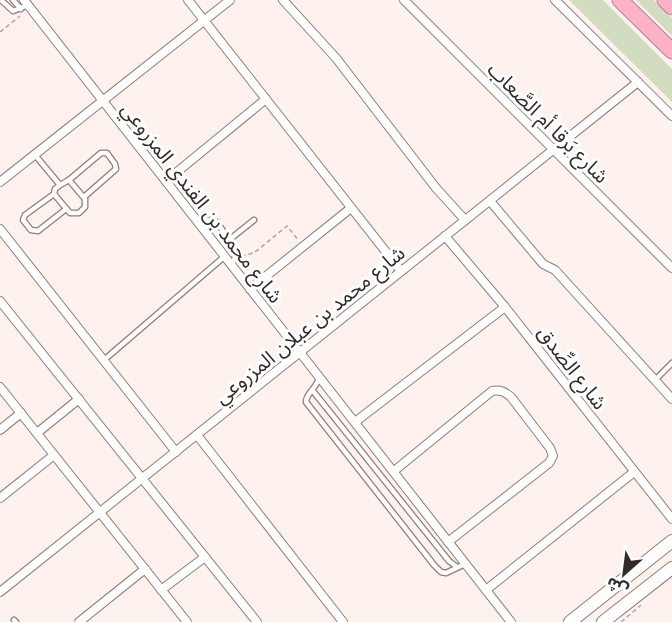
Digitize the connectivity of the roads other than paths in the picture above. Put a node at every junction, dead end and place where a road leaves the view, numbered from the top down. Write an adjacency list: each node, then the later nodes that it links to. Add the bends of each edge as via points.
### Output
1 (1, 0): 10 (lane, via 13,11)
2 (13, 0): 10 (lane)
3 (188, 0): 12 (street)
4 (230, 0): 12 (street)
5 (283, 0): 30 (street, via 336,57)
6 (404, 0): 18 (street, شارع بَرقا أم الصَّعاب)
7 (555, 0): 14 (street)
8 (620, 0): 13 (highway)
9 (665, 0): 11 (highway)
10 (25, 5): 16 (street, شارع محمد بن الفندي المزروعي)
11 (672, 7)
12 (204, 21): 15 (street); 16 (street)
13 (672, 51)
14 (638, 82): 17 (street); 18 (street, شارع محمد بن عبلان المزروعي)
15 (266, 99): 21 (street); 27 (street)
16 (103, 101): 19 (street); 21 (street, شارع محمد بن الفندي المزروعي)
17 (672, 116)
18 (553, 149): 26 (street, شارع محمد بن عبلان المزروعي); 37 (street, شارع بَرقا أم الصَّعاب)
19 (35, 155): 22 (street); 23 (lane)
20 (69, 180): 23 (lane); 25 (lane); 25 (lane, via 101,153 107,153 116,169)
21 (166, 181): 31 (street, شارع محمد بن الفندي المزروعي)
22 (0, 182)
23 (60, 184): 24 (lane)
24 (54, 194): 28 (lane); 28 (lane, via 23,217 30,230 43,229)
25 (84, 197): 28 (lane, via 86,204 79,213)
26 (490, 201): 30 (street, شارع محمد بن عبلان المزروعي); 46 (street, via 543,264 556,271)
27 (351, 208): 38 (street); 39 (street)
28 (66, 209)
29 (254, 220): 34 (lane)
30 (465, 220): 33 (street, شارع محمد بن عبلان المزروعي)
31 (198, 222): 34 (lane, via 215,221); 35 (street, شارع محمد بن الفندي المزروعي)
32 (0, 229): 43 (street)
33 (445, 236): 38 (street, شارع محمد بن عبلان المزروعي); 41 (street, شارع الصِّدق)
34 (229, 240): 36 (lane, via 237,252)
35 (225, 256): 36 (street, شارع محمد بن الفندي المزروعي); 43 (lane)
36 (232, 265): 39 (street, شارع محمد بن الفندي المزروعي)
37 (672, 268)
38 (401, 271): 42 (street, شارع محمد بن عبلان المزروعي)
39 (250, 289): 42 (street, شارع محمد بن الفندي المزروعي)
40 (1, 305): 49 (street)
41 (505, 307): 52 (street); 59 (street, شارع الصِّدق)
42 (300, 352): 45 (street, شارع محمد بن الفندي المزروعي); 55 (street, شارع محمد بن عبلان المزروعي)
43 (104, 360): 56 (street)
44 (672, 363): 46 (lane)
45 (319, 377): 48 (lane); 52 (street, شارع محمد بن الفندي المزروعي)
46 (655, 380): 50 (street)
47 (0, 387): 51 (street)
48 (313, 391): 67 (lane, via 448,561); 67 (lane, via 306,402 438,571 446,573)
49 (79, 399): 54 (street); 60 (street)
50 (672, 399)
51 (21, 413): 53 (street); 54 (street)
52 (355, 422): 58 (street, شارع محمد بن الفندي المزروعي)
53 (0, 430)
54 (37, 433): 57 (street)
55 (196, 435): 56 (street, شارع محمد بن عبلان المزروعي); 78 (street)
56 (176, 452): 60 (street, شارع محمد بن عبلان المزروعي)
57 (54, 455): 61 (street); 62 (street)
58 (394, 471): 65 (street, شارع محمد بن الفندي المزروعي); 65 (street, via 496,390 511,397 550,448 553,456 549,462)
59 (634, 472): 63 (street, شارع الصِّدق); 71 (street)
60 (142, 478): 62 (street, شارع محمد بن عبلان المزروعي); 66 (street)
61 (0, 498)
62 (100, 512): 69 (street); 73 (street, شارع محمد بن عبلان المزروعي)
63 (672, 519)
64 (672, 541): 72 (main road)
65 (448, 542): 67 (street, شارع محمد بن الفندي المزروعي)
66 (205, 557): 70 (street); 77 (street)
67 (462, 565): 71 (street, شارع محمد بن الفندي المزروعي)
68 (672, 568): 74 (main road)
69 (145, 569): 70 (street); 75 (street)
70 (161, 590): 76 (street)
71 (486, 590): 79 (street, شارع محمد بن الفندي المزروعي)
72 (610, 590): 74 (main road, via 627,596); 80 (main road)
73 (0, 592)
74 (622, 607): 81 (main road)
75 (79, 622)
76 (187, 622)
77 (257, 622)
78 (343, 622)
79 (511, 622)
80 (570, 622)
81 (603, 622)

